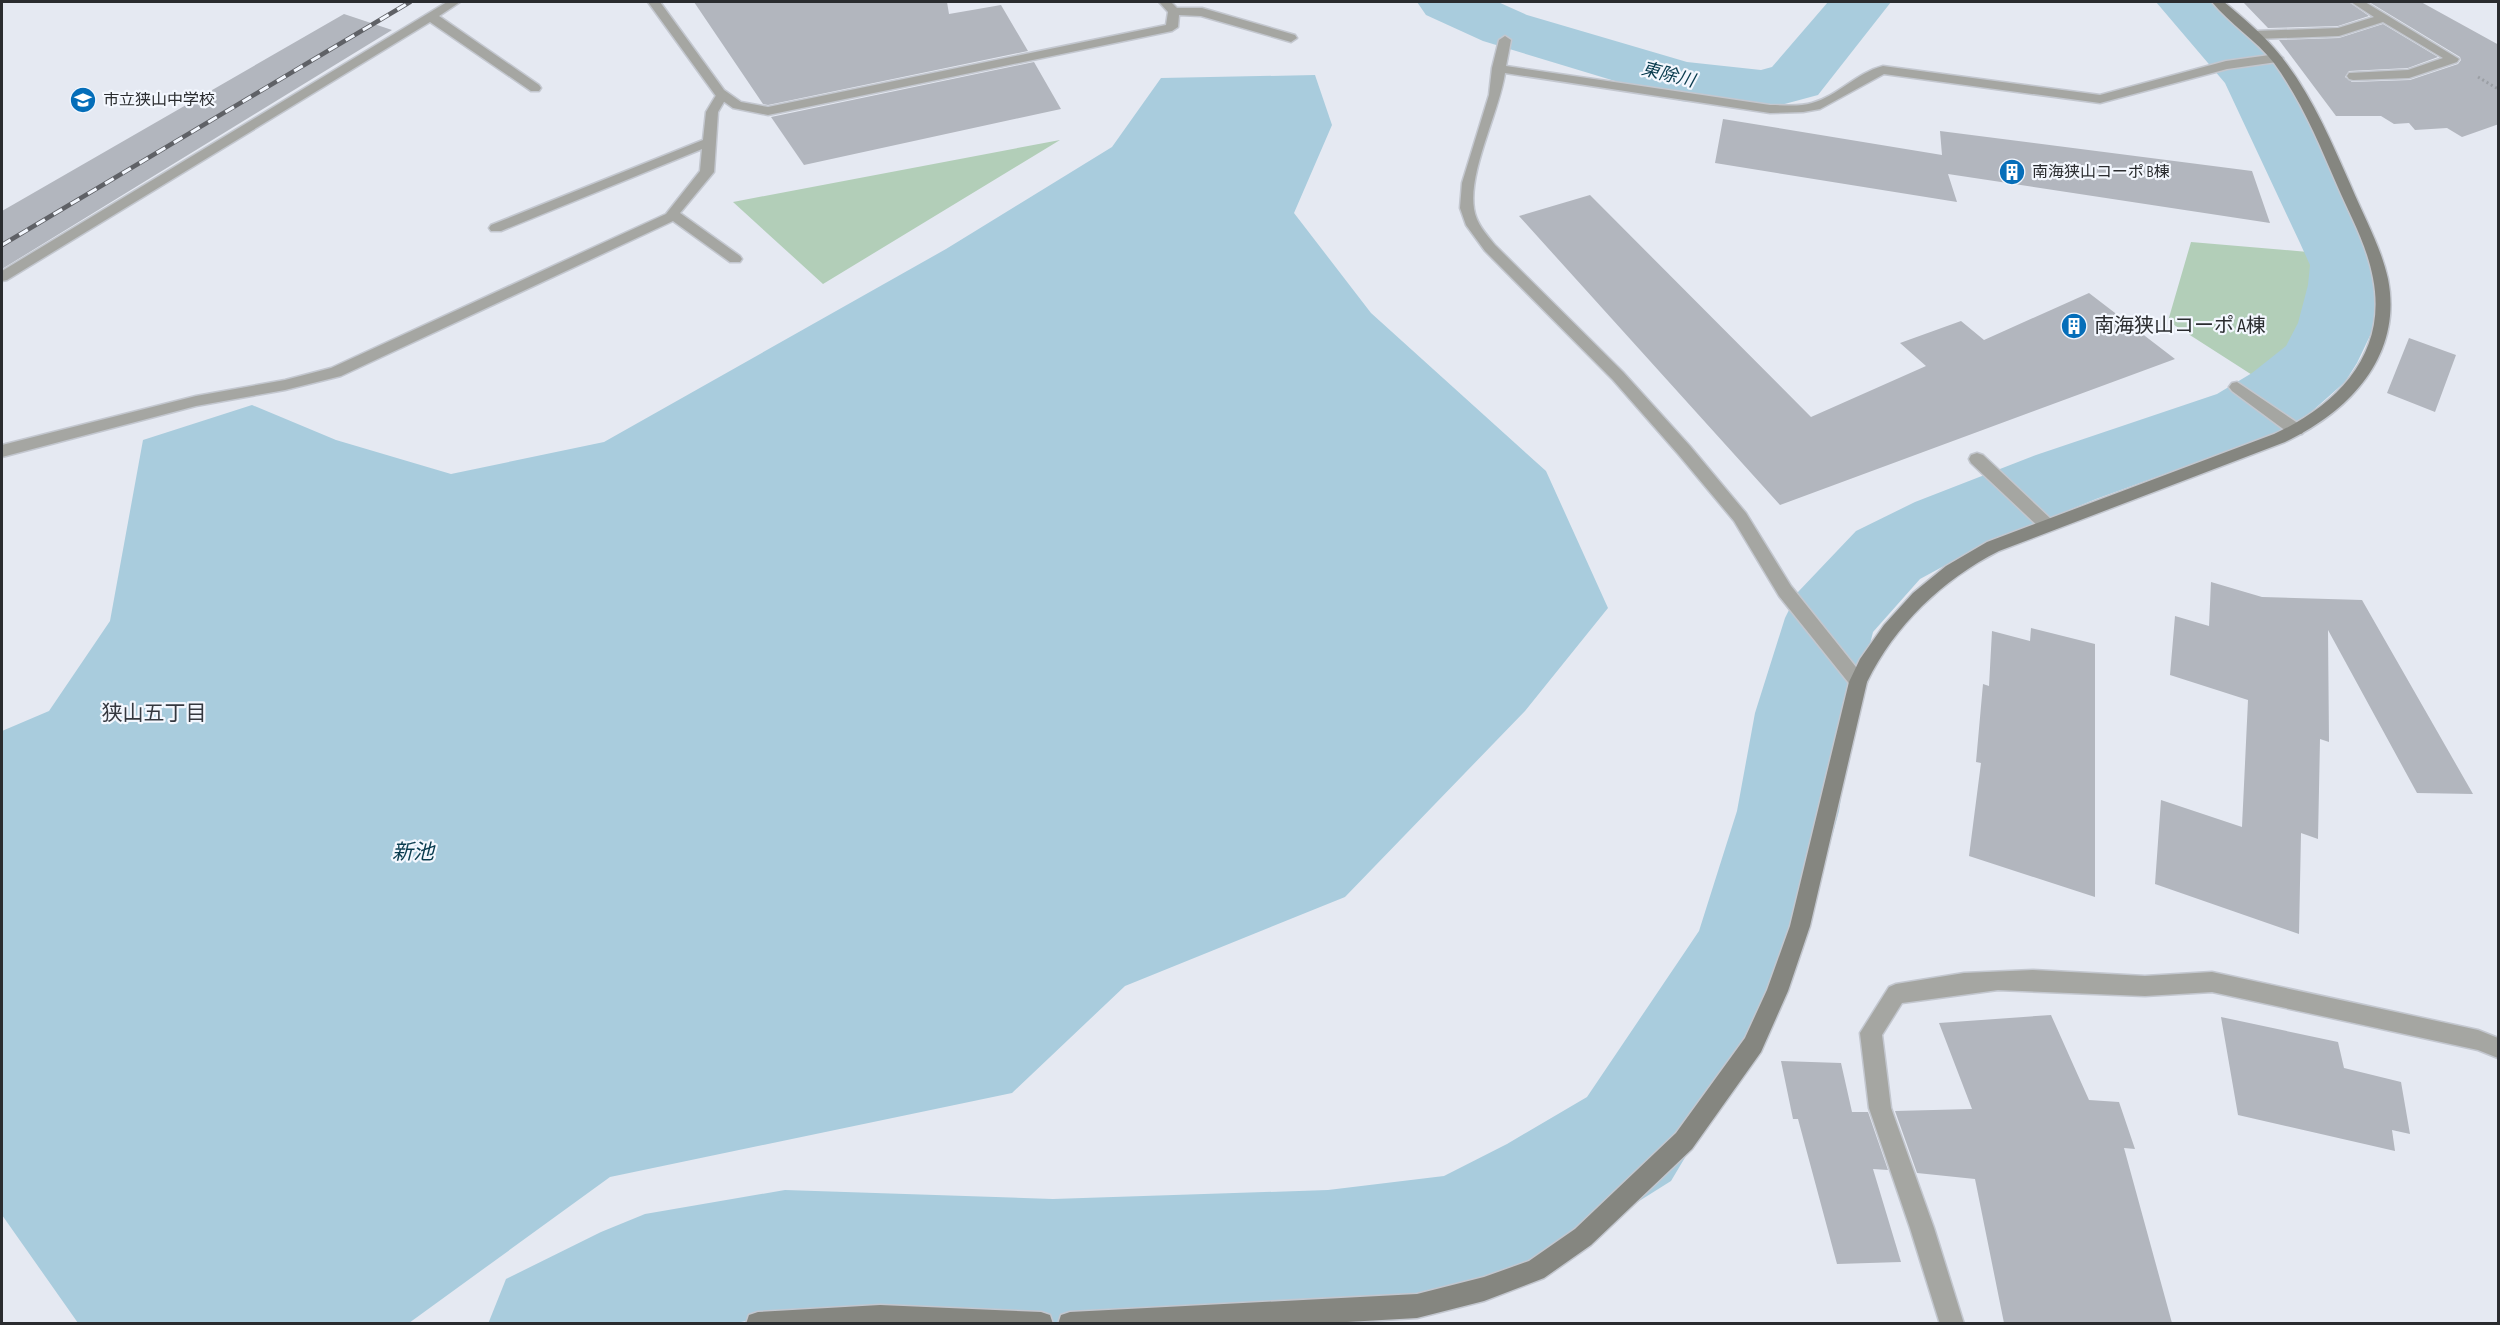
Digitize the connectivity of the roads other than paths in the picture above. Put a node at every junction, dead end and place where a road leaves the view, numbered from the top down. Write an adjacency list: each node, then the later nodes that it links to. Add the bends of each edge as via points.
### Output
1 (454, 2): 6 (street)
2 (654, 2): 15 (street)
3 (2218, 2): 8 (street)
4 (2357, 2): 7 (street)
5 (1170, 6): 9 (street); 15 (street, via 1172,27 768,111 737,105)
6 (430, 16): 14 (street); 20 (street)
7 (2384, 18): 8 (street, via 2339,32); 13 (street, via 2453,59 2409,74)
8 (2255, 35): 11 (street)
9 (1291, 38)
10 (1505, 40): 12 (street)
11 (2272, 58): 12 (street, via 2226,65 2100,99 1883,70 1866,75 1821,104 1803,109 1770,109); 22 (street, via 2298,92 2373,251 2384,303 2377,338 2363,372 2334,405)
12 (1498, 68): 26 (street, via 1495,95 1467,183 1467,207 1474,228 1684,450 1740,517 1785,591)
13 (2353, 76)
14 (535, 88)
15 (722, 95): 16 (street, via 712,112)
16 (709, 142): 17 (street, via 707,172); 18 (street)
17 (674, 215): 19 (street); 23 (street, via 336,372 196,401)
18 (496, 228)
19 (735, 259)
20 (2, 277)
21 (2237, 387): 22 (street)
22 (2296, 429): 25 (street, via 2277,440)
23 (2, 452)
24 (1977, 459): 25 (street)
25 (2043, 521): 26 (street, via 1967,560 1936,583 1904,615)
26 (1856, 679): 30 (street, via 1800,926 1753,1045 1684,1141 1583,1237 1536,1270 1484,1289 1417,1306)
27 (2499, 1048): 31 (street, via 2478,1040 2212,982 2142,986 2030,980 1948,983 1896,994 1871,1033 1880,1108)
28 (758, 1323): 29 (street, via 880,1317)
29 (1041, 1323)
30 (1070, 1323)
31 (1952, 1323)

